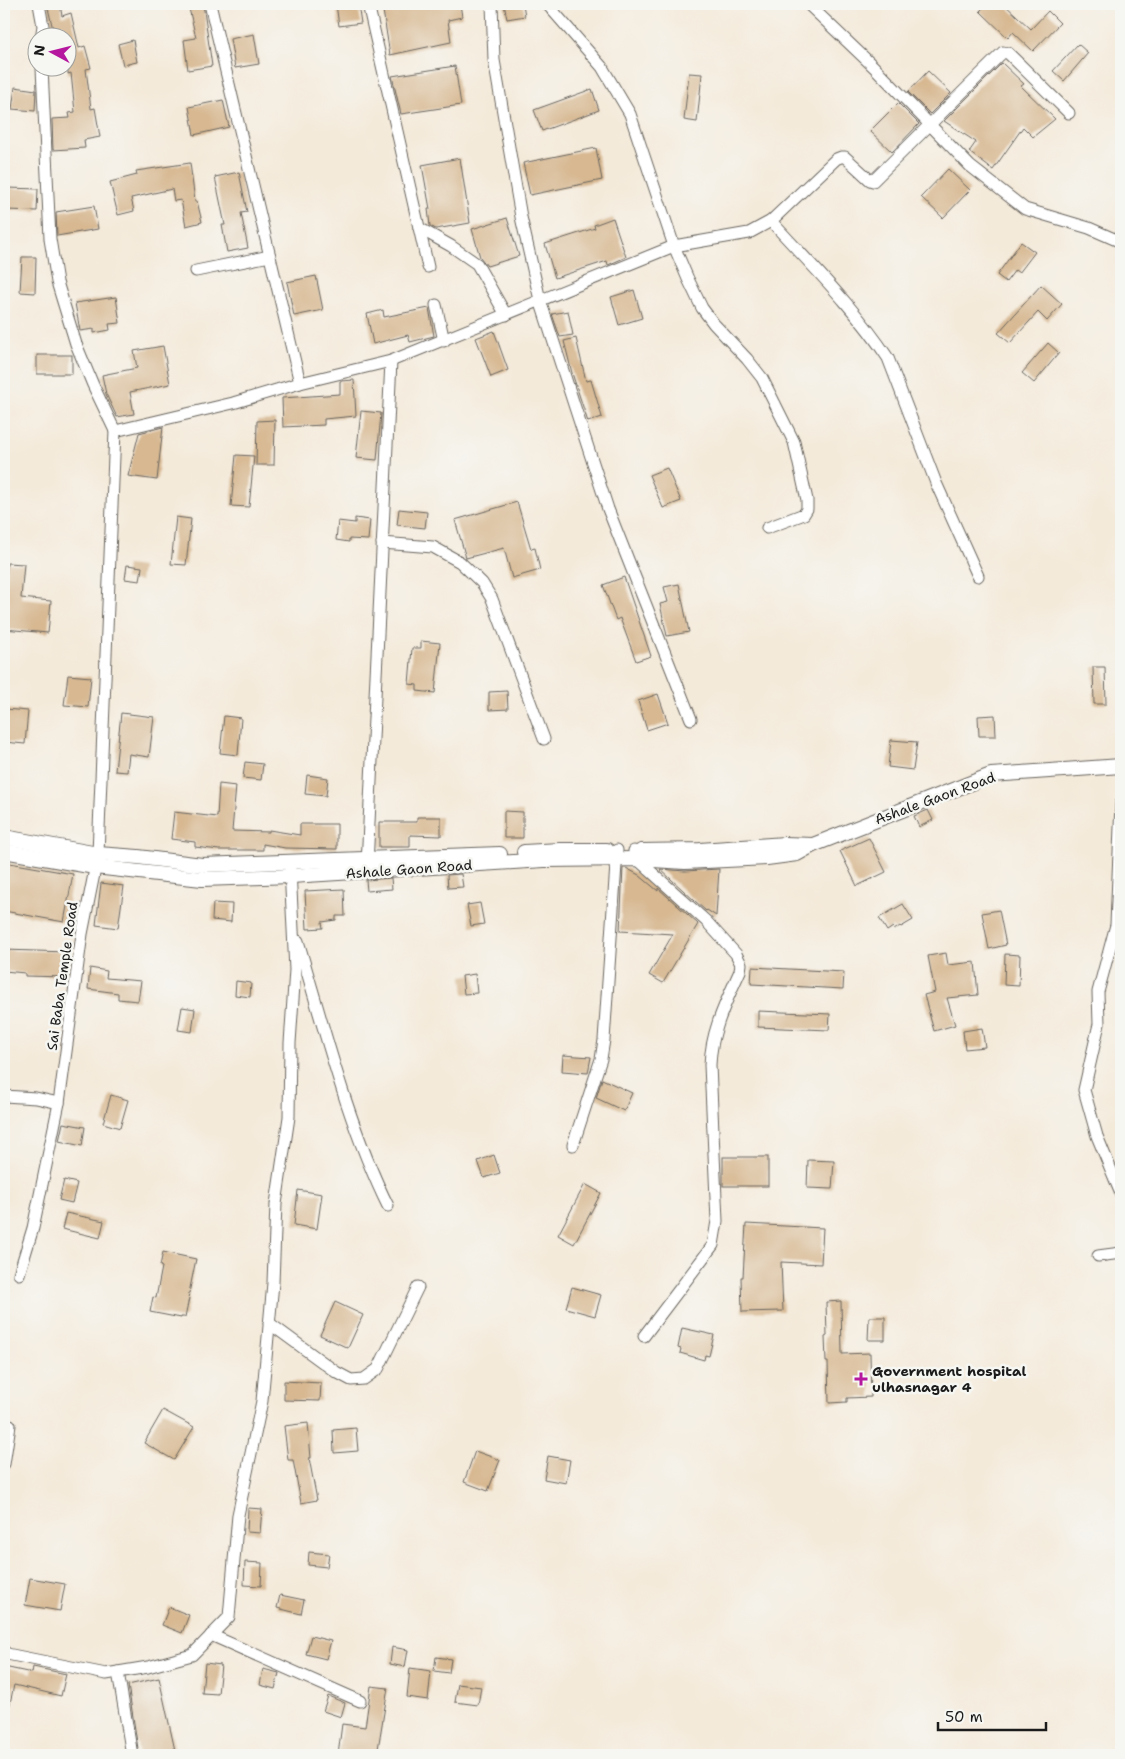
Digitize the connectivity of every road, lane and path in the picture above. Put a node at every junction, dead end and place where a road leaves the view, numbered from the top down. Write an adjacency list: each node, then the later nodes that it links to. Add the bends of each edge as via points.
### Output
1 (39, 4): 7 (street)
2 (210, 4): 15 (street)
3 (368, 4): 12 (street)
4 (492, 4): 18 (street, via 494,60 521,218)
5 (547, 4): 14 (street, via 602,67 630,114)
6 (808, 4): 10 (street)
7 (43, 28)
8 (42, 78): 24 (street, via 50,239 57,282 76,344)
9 (1069, 113): 10 (street, via 1005,52)
10 (930, 126): 11 (street, via 873,181 845,157 836,159); 13 (street, via 970,166 1025,209 1089,228)
11 (771, 221): 14 (street, via 749,233); 27 (street, via 855,314 888,358 936,483)
12 (419, 228): 16 (street); 20 (street, via 477,264)
13 (1121, 242)
14 (674, 246): 18 (street); 25 (street, via 702,308 762,378 794,442 807,509 804,514)
15 (270, 256): 17 (street); 23 (street)
16 (428, 266)
17 (196, 271)
18 (540, 300): 20 (street); 28 (street, via 608,509)
19 (436, 305): 21 (street)
20 (506, 315): 21 (street)
21 (444, 341): 22 (street)
22 (391, 361): 23 (street); 26 (street)
23 (300, 383): 24 (street, via 232,403)
24 (115, 430): 36 (street, Sai Baba Temple Road)
25 (767, 528)
26 (382, 543): 29 (street, via 433,546 460,562 482,582 492,599); 38 (street)
27 (978, 576)
28 (691, 719)
29 (544, 739)
30 (1121, 766): 35 (street, Ashale Gaon Road, via 991,775 797,854 685,862)
31 (1121, 803): 45 (street, via 1116,925 1098,992 1099,1024 1084,1090 1097,1136)
32 (4, 837): 36 (street, Ashale Gaon Road)
33 (4, 851): 36 (street, Ashale Gaon Road)
34 (617, 855): 35 (street, Ashale Gaon Road); 38 (street, Ashale Gaon Road); 44 (street, via 604,1040 601,1059)
35 (636, 855): 52 (street, via 706,921 741,964 718,1020 711,1048 716,1234 712,1245)
36 (97, 861): 39 (street, Ashale Gaon Road); 43 (street, Sai Baba Temple Road, via 82,934)
37 (290, 862): 38 (street, Ashale Gaon Road); 39 (street, Ashale Gaon Road, via 248,862); 40 (street)
38 (367, 866): 40 (street, Ashale Gaon Road)
39 (202, 872): 40 (street, Ashale Gaon Road)
40 (291, 876): 41 (street)
41 (293, 923): 46 (street, via 341,1085 373,1176); 51 (street, via 295,970 289,1117 276,1204)
42 (4, 1096): 43 (street)
43 (59, 1103): 49 (street, Sai Baba Temple Road, via 33,1228)
44 (573, 1145)
45 (1121, 1194)
46 (388, 1206)
47 (1121, 1253): 48 (street)
48 (1098, 1256)
49 (19, 1274)
50 (418, 1288): 51 (street, via 378,1369 364,1379 351,1380 336,1372)
51 (269, 1323): 55 (street, via 262,1401 238,1515 229,1617)
52 (644, 1336)
53 (10, 1425): 54 (street)
54 (4, 1464)
55 (211, 1635): 57 (street, via 192,1656); 58 (street)
56 (4, 1651): 57 (street, via 106,1674)
57 (118, 1672): 59 (street)
58 (360, 1700)
59 (132, 1755)

